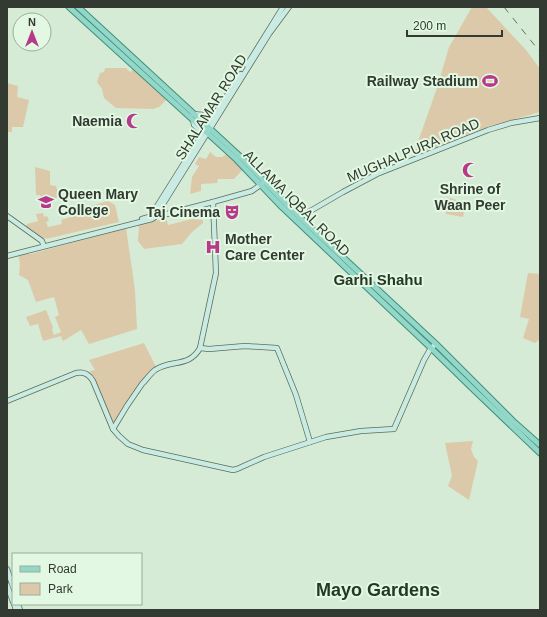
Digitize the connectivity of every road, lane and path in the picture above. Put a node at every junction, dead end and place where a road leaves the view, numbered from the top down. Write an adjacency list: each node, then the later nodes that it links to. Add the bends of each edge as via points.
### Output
1 (69, 7): 5 (main road, ALLAMA IQBAL ROAD)
2 (78, 7): 5 (main road, ALLAMA IQBAL ROAD)
3 (283, 7): 7 (main road, SHALAMAR ROAD)
4 (289, 7): 10 (main road, SHALAMAR ROAD, via 269,34)
5 (167, 93): 6 (main road, ALLAMA IQBAL ROAD); 9 (main road, ALLAMA IQBAL ROAD)
6 (194, 114): 7 (main road); 11 (main road, ALLAMA IQBAL ROAD)
7 (215, 114): 11 (main road, SHALAMAR ROAD)
8 (540, 118): 17 (main road, MUGHALPURA ROAD, via 488,130 379,173)
9 (192, 120): 11 (main road, ALLAMA IQBAL ROAD); 15 (main road, via 202,133 201,136)
10 (216, 120): 11 (main road, SHALAMAR ROAD); 12 (main road)
11 (207, 130): 12 (main road, ALLAMA IQBAL ROAD); 13 (main road, ALLAMA IQBAL ROAD); 15 (main road, SHALAMAR ROAD)
12 (216, 134): 13 (main road, ALLAMA IQBAL ROAD, via 244,160)
13 (262, 184): 14 (main road, via 252,191); 17 (main road, ALLAMA IQBAL ROAD); 20 (main road, ALLAMA IQBAL ROAD)
14 (212, 202): 15 (main road, via 161,215); 22 (main road, via 216,273)
15 (156, 212): 18 (main road, via 149,217); 19 (main road, SHALAMAR ROAD, via 152,219)
16 (7, 216): 18 (main road)
17 (300, 217): 20 (main road, ALLAMA IQBAL ROAD)
18 (43, 244): 19 (main road)
19 (7, 255)
20 (347, 265): 21 (main road, ALLAMA IQBAL ROAD)
21 (434, 346): 25 (main road, via 424,360 394,429 354,432); 26 (main road, ALLAMA IQBAL ROAD); 27 (main road, ALLAMA IQBAL ROAD, via 472,389)
22 (200, 348): 24 (main road, via 194,357 187,361 153,371 125,408); 25 (main road, via 277,348 296,395)
23 (7, 401): 24 (main road, via 76,373 85,373 93,381)
24 (113, 429): 25 (main road, via 128,444 143,450 233,470)
25 (310, 442)
26 (540, 445)
27 (540, 453)
28 (7, 569): 29 (main road)
29 (12, 584)
30 (7, 585): 31 (main road)
31 (12, 600)

